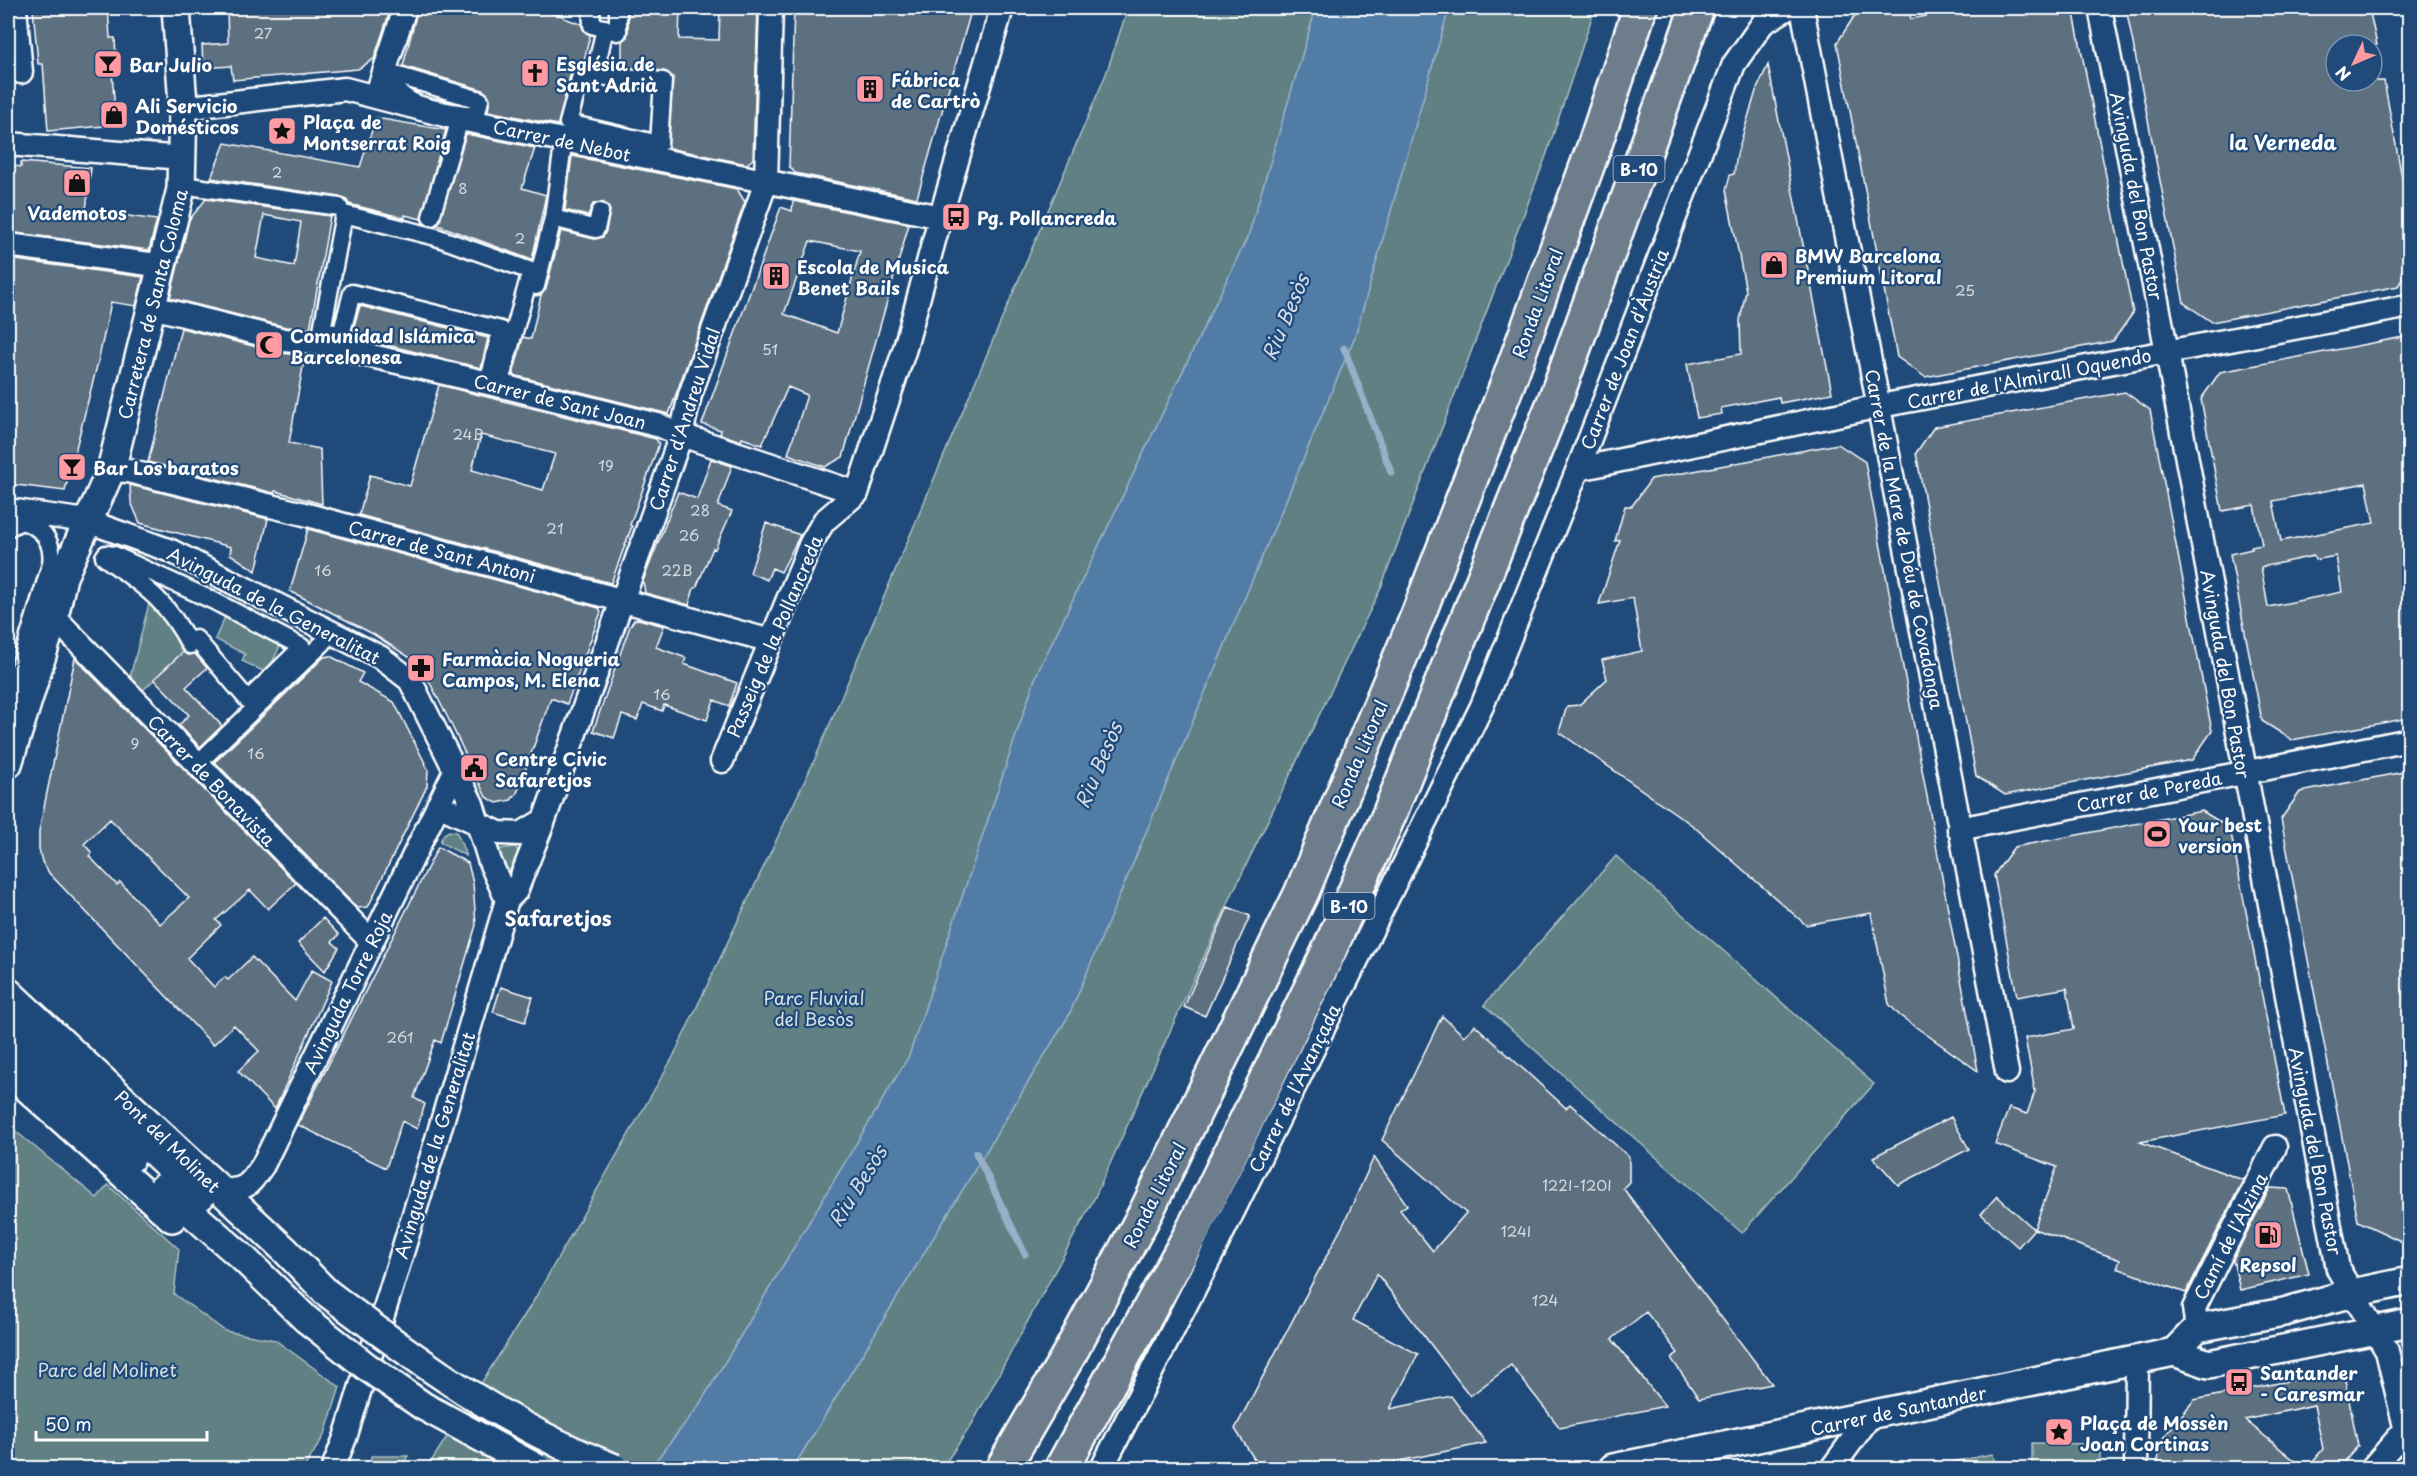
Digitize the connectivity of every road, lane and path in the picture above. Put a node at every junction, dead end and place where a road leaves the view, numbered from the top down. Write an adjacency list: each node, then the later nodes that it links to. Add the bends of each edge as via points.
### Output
1 (15, 8): 14 (street)
2 (176, 8): 17 (street, Carretera de Santa Coloma)
3 (405, 8): 16 (street)
4 (591, 8): 13 (street, via 592,25)
5 (618, 8): 13 (street, via 618,32)
6 (771, 8): 22 (street, Carrer d'Andreu Vidal)
7 (1002, 8): 27 (street)
8 (1640, 8): 84 (highway, Ronda Litoral / B-10, via 1509,380 1418,615 1301,894 1148,1210)
9 (1788, 8): 37 (street, Carrer de Joan d'Àustria, via 1763,23 1734,64)
10 (1802, 8): 35 (street, Carrer de la Mare de Déu de Covadonga)
11 (2100, 8): 33 (street, Avinguda del Bon Pastor)
12 (1698, 11): 85 (highway, B-10, via 1555,400 1385,825 1328,953 1192,1232)
13 (605, 28): 15 (street)
14 (21, 72)
15 (594, 76): 15 (street, via 663,81 659,144 568,123 581,75)
16 (376, 97): 17 (street, Carrer de Nebot, via 345,89); 18 (street, Carrer de Nebot)
17 (183, 108): 21 (street, Carretera de Santa Coloma)
18 (468, 118): 18 (street, via 409,102 398,93 392,74 480,100); 22 (street, Carrer de Nebot); 26 (street)
19 (8, 144): 21 (street)
20 (563, 145): 28 (street)
21 (183, 158): 23 (street, Carretera de Santa Coloma)
22 (766, 182): 27 (street, Carrer de Nebot); 36 (street, Carrer d'Andreu Vidal, via 690,395)
23 (182, 185): 24 (street); 30 (street, Carretera de Santa Coloma)
24 (339, 207)
25 (600, 212): 28 (street, via 596,229)
26 (431, 217)
27 (941, 217): 39 (street, via 905,348)
28 (553, 218): 34 (street)
29 (8, 245): 30 (street)
30 (164, 266): 32 (street, Carretera de Santa Coloma)
31 (2409, 306): 33 (street, Carrer de l'Almirall Oquendo)
32 (152, 308): 34 (street, Carrer de Sant Joan, via 284,340); 38 (street, Carretera de Santa Coloma)
33 (2168, 352): 35 (street, Carrer de l'Almirall Oquendo); 55 (street, Avinguda del Bon Pastor)
34 (506, 381): 34 (street, via 531,271 436,237 344,214 322,330 341,335 352,293 501,330 491,372); 36 (street, Carrer de Sant Joan)
35 (1880, 406): 37 (street, Carrer de l'Almirall Oquendo); 59 (street, Carrer de la Mare de Déu de Covadonga)
36 (681, 435): 39 (street, Carrer de Sant Joan); 43 (street, Carrer d'Andreu Vidal)
37 (1578, 469): 49 (street, Carrer de Joan d'Àustria)
38 (111, 470): 41 (street, Carretera de Santa Coloma); 43 (street, Carrer de Sant Antoni, via 304,514)
39 (857, 493): 45 (street, Passeig de la Pollancreda, via 824,521 811,543)
40 (8, 510): 41 (street, Avinguda de la Generalitat)
41 (87, 521): 44 (street, Carretera de Santa Coloma, via 63,577); 54 (street, Avinguda de la Generalitat, via 171,551 380,657 410,680)
42 (8, 528): 48 (street, via 21,521 35,526 48,540 52,555)
43 (622, 600): 45 (street, Carrer de Sant Antoni); 57 (street, Carrer d'Andreu Vidal)
44 (54, 617): 52 (street, Carretera de Santa Coloma); 53 (street, Carrer de Bonavista)
45 (771, 641): 51 (street, Passeig de la Pollancreda)
46 (323, 643): 53 (street)
47 (248, 700): 47 (street, via 302,647 214,601 106,554 104,557 159,598 190,645 196,639)
48 (8, 705)
49 (1482, 706): 86 (street, Carrer de l'Avançada)
50 (2409, 740): 55 (street, Carrer de Pereda)
51 (722, 761)
52 (8, 764)
53 (197, 764): 61 (street, Carrer de Bonavista)
54 (455, 771): 56 (street, Avinguda Torre Roja); 58 (street, Avinguda de la Generalitat)
55 (2244, 772): 59 (street, Carrer de Pereda); 71 (street, Avinguda del Bon Pastor, via 2338,1269)
56 (438, 805): 58 (street); 61 (street, Avinguda Torre Roja)
57 (544, 820): 58 (street, via 521,834 499,833); 60 (street, Carrer d'Andreu Vidal, via 516,891)
58 (477, 822): 60 (street, Avinguda de la Generalitat)
59 (1959, 829): 66 (street, Carrer de la Mare de Déu de Covadonga)
60 (507, 900): 81 (street, Avinguda de la Generalitat, via 434,1149)
61 (372, 942): 68 (street, Avinguda Torre Roja, via 263,1165 248,1186)
62 (8, 992): 68 (street, Pont del Molinet)
63 (8, 1021): 70 (street, Pont del Molinet, via 184,1182 278,1260)
64 (8, 1044): 72 (street, Pont del Molinet)
65 (8, 1071): 72 (street, Pont del Molinet, via 181,1226 251,1282)
66 (2007, 1072)
67 (2275, 1147): 74 (street, Camí de l'Alzina, via 2194,1308)
68 (221, 1191): 70 (street, Pont del Molinet)
69 (2409, 1281): 71 (street)
70 (326, 1292): 83 (street, Pont del Molinet, bridge, via 419,1362 497,1411)
71 (2352, 1293): 74 (street, via 2284,1312); 75 (street, Avinguda del Bon Pastor)
72 (306, 1319): 82 (street, Pont del Molinet, bridge, via 423,1406)
73 (2409, 1323): 75 (street, Carrer de Santander)
74 (2197, 1328): 76 (street)
75 (2375, 1331): 76 (street, Carrer de Santander, via 2209,1364); 79 (street, Avinguda del Bon Pastor, via 2388,1351)
76 (2174, 1352): 77 (street, Carrer de Santander)
77 (2137, 1359): 78 (street, Carrer de Santander); 88 (street)
78 (1870, 1416): 80 (street, Carrer de Santander); 87 (street)
79 (2407, 1439): 89 (street)
80 (1630, 1467)
81 (333, 1468)
82 (537, 1468)
83 (615, 1468)
84 (1003, 1468)
85 (1062, 1468)
86 (1102, 1468)
87 (1832, 1468)
88 (2136, 1468)
89 (2372, 1468)

